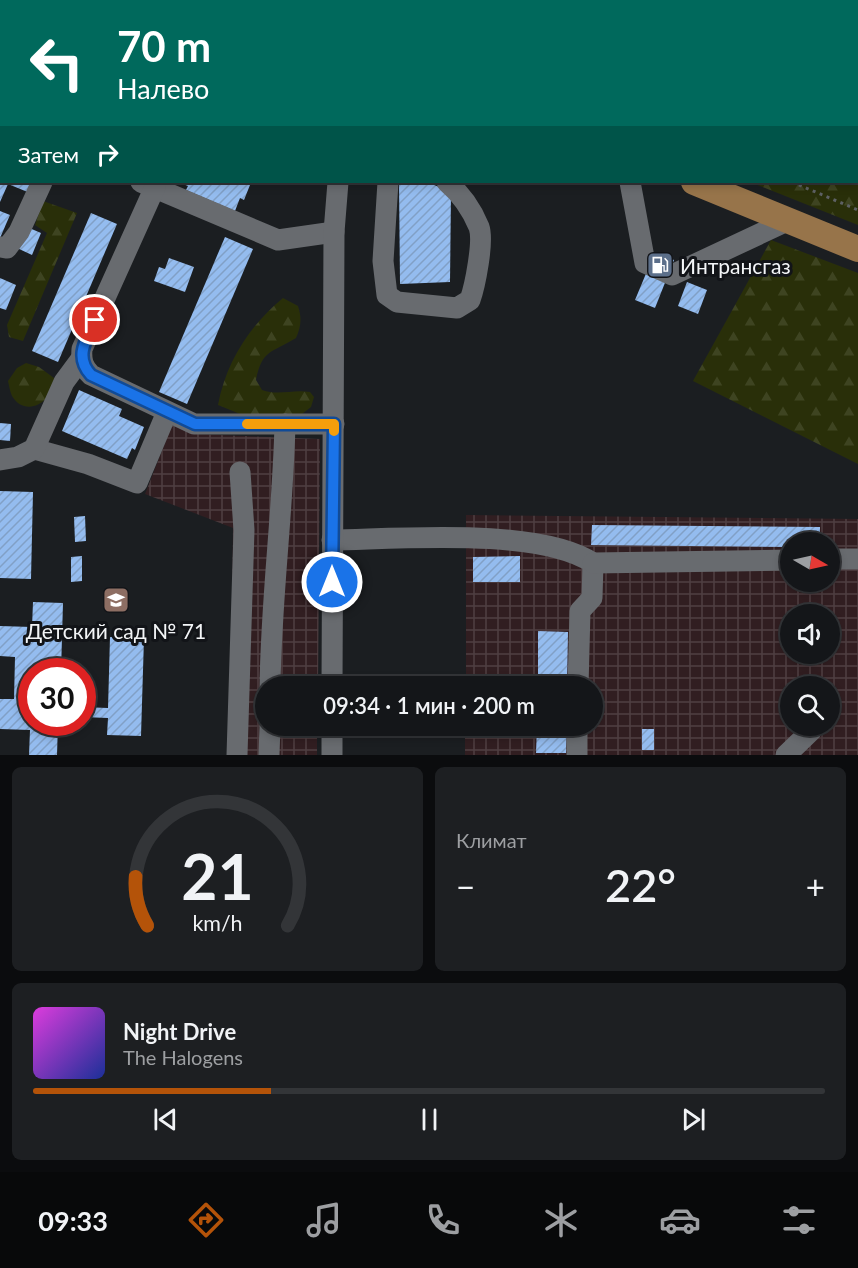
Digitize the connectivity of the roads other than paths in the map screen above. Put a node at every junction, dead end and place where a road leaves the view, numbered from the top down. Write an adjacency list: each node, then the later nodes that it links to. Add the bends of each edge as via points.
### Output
1 (42, 183): 10 (street, via 19,232 7,248)
2 (338, 183): 9 (street)
3 (388, 183): 4 (street, via 383,261 387,295 397,302 458,308 470,300 475,286 480,229 460,193)
4 (448, 183)
5 (630, 183): 8 (street, via 645,263 672,275)
6 (696, 183): 8 (main road)
7 (148, 184): 9 (street, via 278,240); 12 (street)
8 (787, 221): 11 (main road)
9 (334, 232): 15 (street)
10 (0, 247)
11 (858, 249)
12 (81, 359): 13 (street, via 91,375); 16 (street, via 64,382)
13 (167, 412): 14 (street, via 195,424); 16 (street, via 137,483)
14 (285, 424): 15 (street); 24 (street)
15 (334, 424): 19 (street)
16 (34, 449): 17 (street)
17 (0, 460)
18 (240, 472): 31 (street, via 244,530)
19 (332, 540): 23 (street, via 466,538 556,546); 25 (street)
20 (858, 559): 22 (street)
21 (780, 560): 23 (street)
22 (840, 560)
23 (593, 562): 26 (street, via 592,598 580,611)
24 (270, 676)
25 (332, 676)
26 (578, 676)
27 (270, 736): 32 (street)
28 (332, 736): 33 (street)
29 (577, 736): 34 (street)
30 (806, 736): 35 (street)
31 (237, 755)
32 (269, 755)
33 (332, 755)
34 (577, 755)
35 (786, 755)

